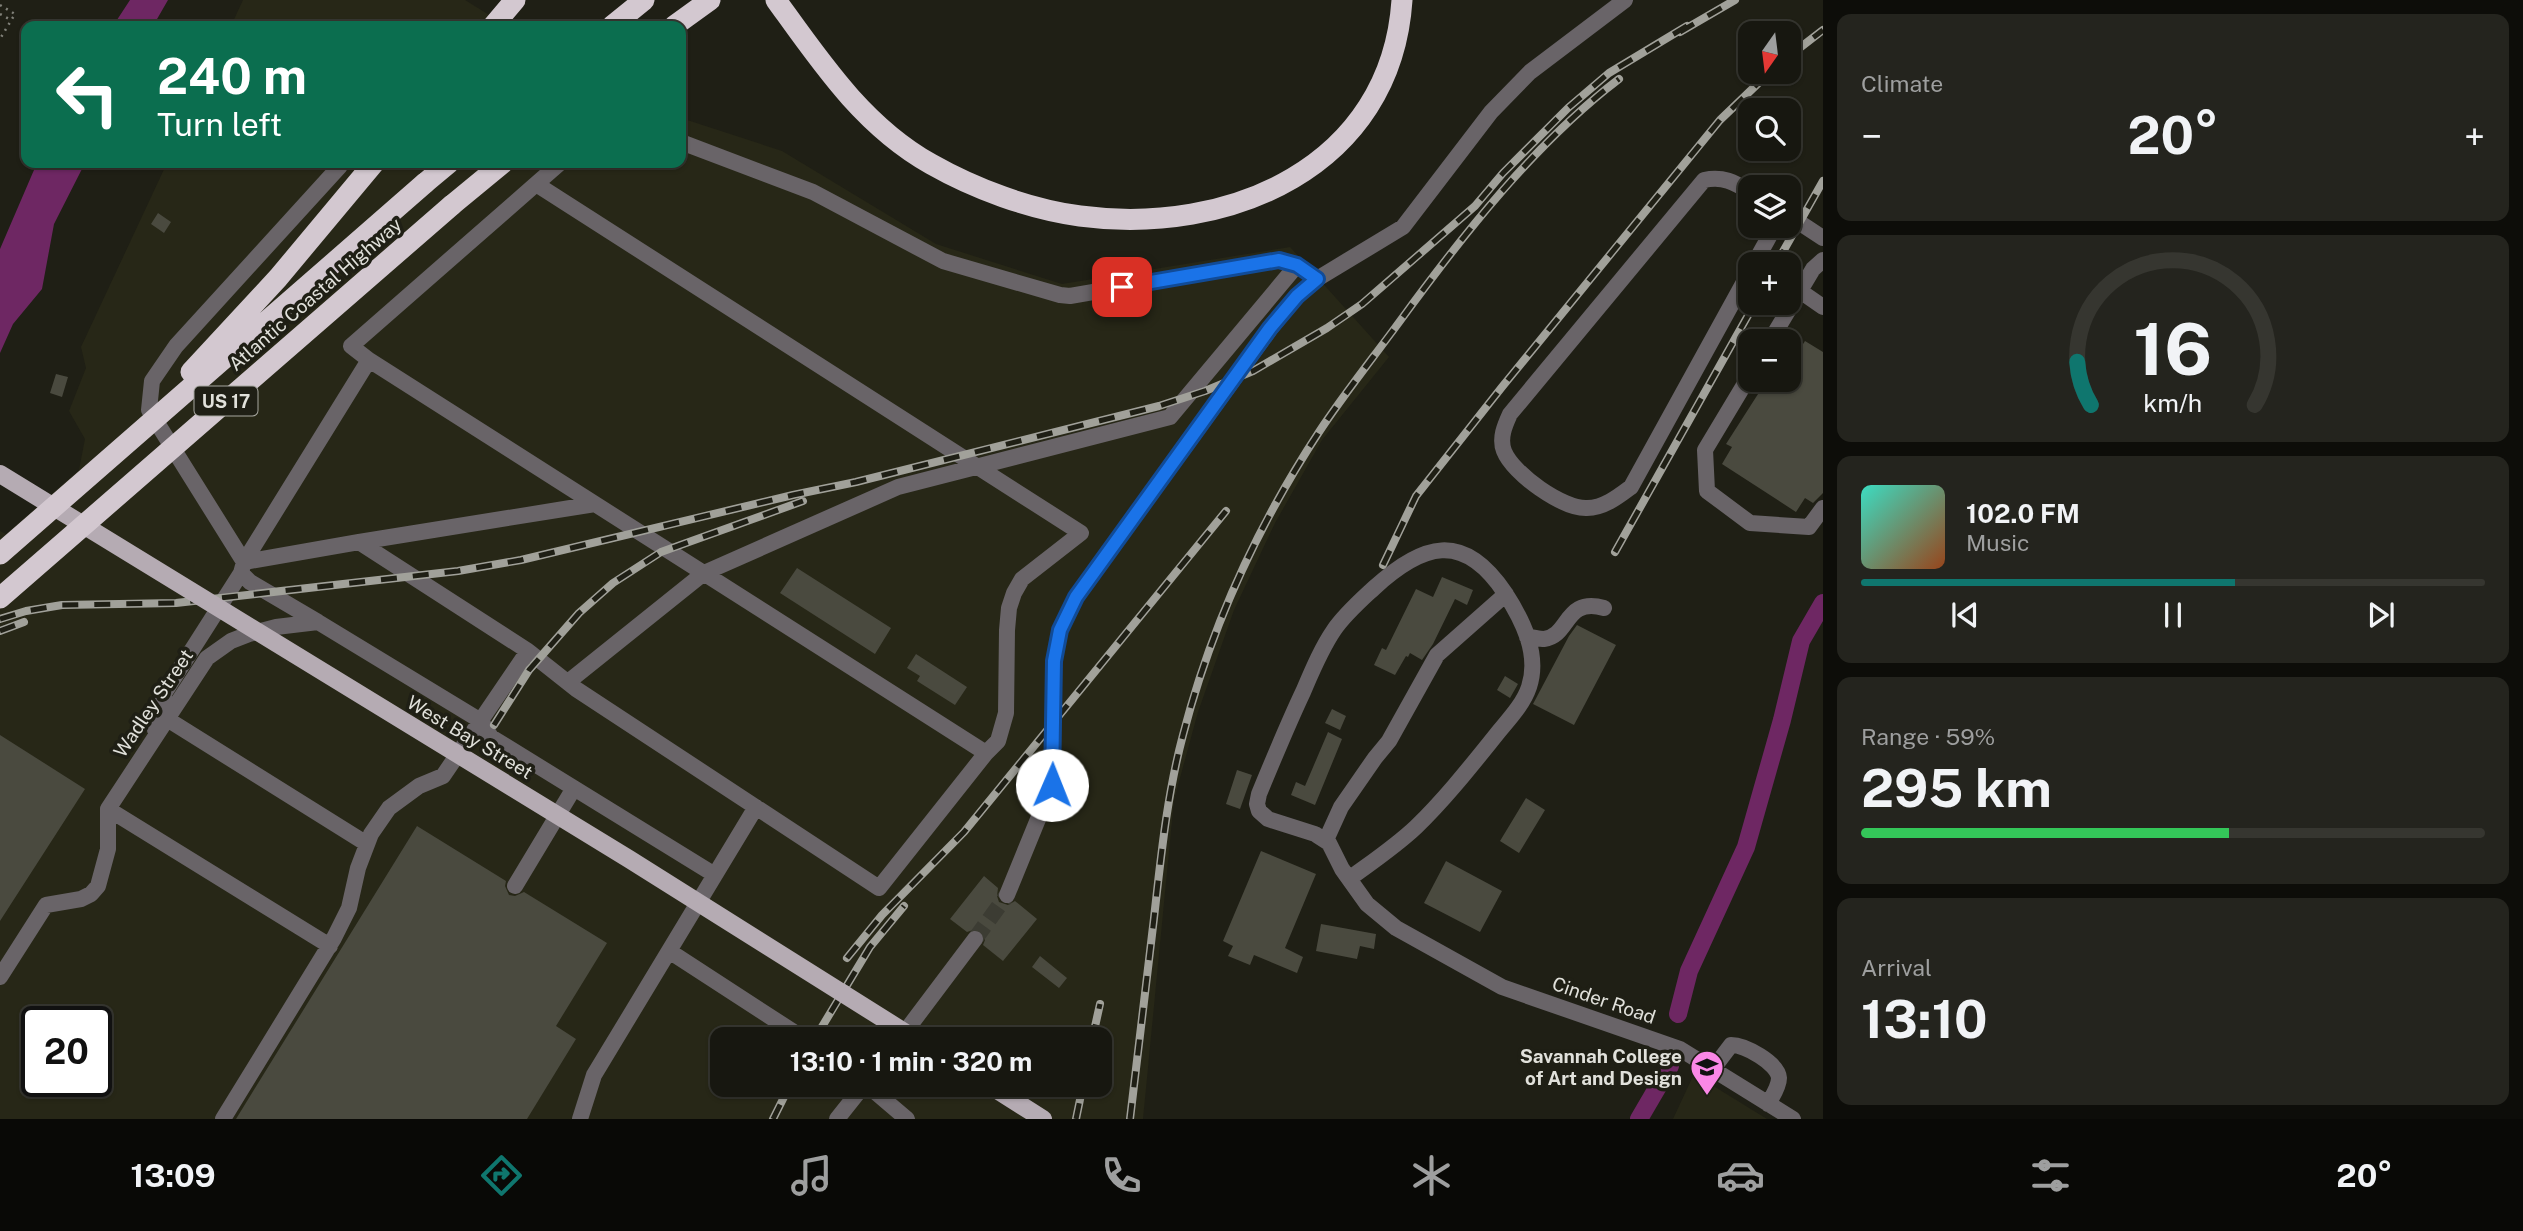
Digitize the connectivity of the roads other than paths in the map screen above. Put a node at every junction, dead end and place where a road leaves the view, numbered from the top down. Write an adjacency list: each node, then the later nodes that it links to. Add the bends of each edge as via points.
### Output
1 (515, 0): 8 (highway)
2 (644, 0): 9 (highway)
3 (693, 0): 10 (highway)
4 (710, 0): 11 (highway)
5 (776, 0): 6 (highway, via 848,96 928,163 992,192 1041,207 1079,216 1127,219 1246,201 1316,164 1345,138 1370,106 1393,49)
6 (1402, 0)
7 (1625, 0): 24 (street, via 1530,72 1492,112 1403,227)
8 (497, 21)
9 (618, 21)
10 (670, 21)
11 (681, 21)
12 (686, 144): 23 (street, via 813,192 943,261 1060,295 1279,260)
13 (338, 168): 38 (street, via 176,346 152,381 149,410)
14 (369, 168): 31 (highway, bridge, via 278,278)
15 (443, 168): 31 (highway, Atlantic Coastal Highway / US 17, bridge)
16 (497, 168): 41 (highway, Atlantic Coastal Highway / US 17, bridge)
17 (554, 168): 18 (street)
18 (536, 184): 29 (street, via 351,346); 32 (street)
19 (1738, 185): 27 (street, via 1717,177 1704,180 1510,414 1502,433 1504,451 1519,471 1556,500 1590,509 1615,499 1631,487)
20 (1801, 224): 21 (street)
21 (1823, 238)
22 (1823, 260): 25 (street)
23 (1297, 265): 24 (street); 32 (street, via 1171,417)
24 (1317, 279): 59 (street, via 1270,328 1076,597 1060,630 1054,661 1052,785)
25 (1801, 289)
26 (1801, 292): 28 (street)
27 (1738, 293)
28 (1823, 307)
29 (369, 359): 34 (street); 38 (street)
30 (1740, 392): 35 (street, via 1705,450 1707,491 1750,523 1809,527)
31 (135, 436): 37 (highway, Atlantic Coastal Highway / US 17, bridge)
32 (977, 466): 39 (street, via 898,487); 50 (street, via 1081,533 1022,579 1014,593 1007,630 1006,713 998,741)
33 (0, 474): 65 (main road, West Bay Street, bridge)
34 (595, 504): 36 (street); 39 (street)
35 (1823, 508)
36 (359, 542): 38 (street); 45 (street)
37 (0, 554)
38 (242, 568): 43 (street, via 250,582); 49 (street, via 165,692)
39 (704, 573): 46 (street); 50 (street)
40 (1506, 594): 44 (street); 54 (street, via 1437,655 1389,741 1341,807); 54 (street, via 1476,562 1458,552 1426,552 1382,581 1333,630 1313,667 1257,804 1268,819)
41 (0, 598)
42 (1604, 608): 44 (street, via 1580,608 1569,614 1560,631 1545,639)
43 (318, 622): 47 (street, Wadley Street, via 276,627 231,641 207,658); 48 (street)
44 (1527, 637): 57 (street, via 1533,670 1521,705 1417,826)
45 (528, 651): 46 (street); 48 (street)
46 (568, 682): 52 (street)
47 (167, 719): 49 (street, Wadley Street); 55 (street)
48 (481, 721): 51 (street, via 491,737); 55 (street, via 443,776 419,786 389,808)
49 (151, 744): 53 (street, Wadley Street)
50 (986, 752): 52 (street, via 879,888)
51 (574, 788): 56 (street); 58 (street)
52 (756, 807): 56 (street)
53 (108, 809): 61 (street); 63 (street, via 108,849 98,886 81,899 46,905)
54 (1326, 840): 57 (street, Cinder Road)
55 (367, 844): 61 (street, via 349,908)
56 (715, 875): 62 (street)
57 (1349, 879): 67 (street, Cinder Road, via 1367,904 1396,928 1502,987 1680,1049)
58 (515, 886)
59 (1007, 895)
60 (975, 939): 66 (street)
61 (330, 946): 72 (street)
62 (669, 950): 64 (street); 73 (street, via 594,1075)
63 (0, 977)
64 (786, 1027)
65 (895, 1027)
66 (909, 1027)
67 (1713, 1070): 71 (street, Cinder Road); 71 (street, via 1731,1045 1739,1045 1773,1066 1779,1081)
68 (855, 1097): 74 (street)
69 (880, 1097): 75 (street)
70 (1008, 1097): 76 (main road)
71 (1768, 1104): 77 (street, Cinder Road)
72 (223, 1119)
73 (580, 1119)
74 (837, 1119)
75 (907, 1119)
76 (1043, 1119)
77 (1793, 1119)

